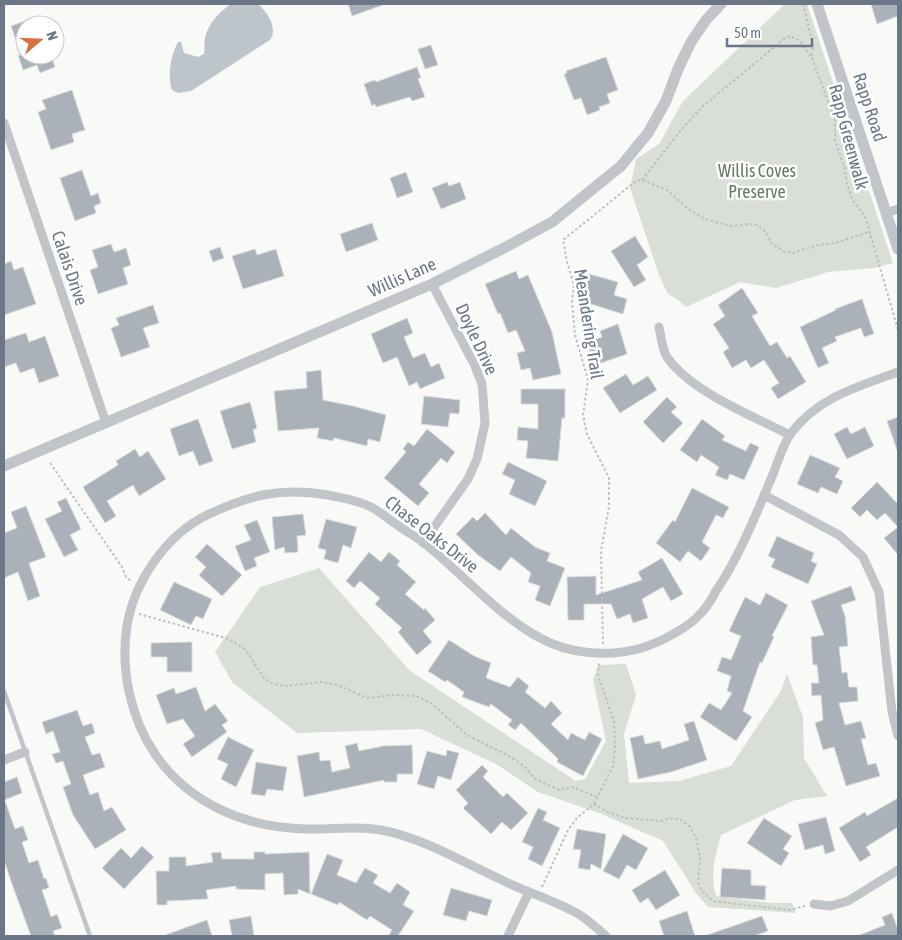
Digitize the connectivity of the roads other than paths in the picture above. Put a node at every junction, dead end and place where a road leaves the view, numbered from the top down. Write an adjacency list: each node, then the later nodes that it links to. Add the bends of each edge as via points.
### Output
1 (721, 4): 7 (street, Willis Lane, via 691,42 666,101 648,133 621,166 552,222)
2 (818, 4): 5 (street, Rapp Road)
3 (4, 123): 10 (street, Calais Drive)
4 (898, 209): 5 (street)
5 (886, 213): 6 (street, Rapp Road)
6 (898, 249)
7 (432, 284): 10 (street, Willis Lane); 14 (street, Doyle Drive, via 482,384 485,423 478,459 468,479)
8 (659, 327): 11 (street, via 666,355 680,373 713,396)
9 (898, 372): 11 (street, Chase Oaks Drive, via 840,393 821,404)
10 (106, 423): 12 (street, Willis Lane)
11 (790, 435): 13 (street, Chase Oaks Drive)
12 (4, 466)
13 (764, 495): 14 (street, Chase Oaks Drive, via 729,572 701,614 666,639 620,653 601,654 542,639 503,612); 16 (street, via 839,535 862,557 879,592 892,712)
14 (423, 543): 20 (street, Chase Oaks Drive, via 369,506 325,495 285,491 236,502 196,521 169,544 140,585 128,618 124,643 128,692 146,741 162,764 195,796 220,810 248,821 277,827 376,828 401,834)
15 (4, 691): 17 (lane)
16 (898, 736)
17 (25, 752): 18 (street); 22 (lane)
18 (4, 760)
19 (898, 870): 21 (street, via 848,901 830,906)
20 (529, 892): 23 (street); 24 (street, Chase Oaks Drive, via 581,916)
21 (814, 904)
22 (90, 936)
23 (508, 936)
24 (606, 936)

